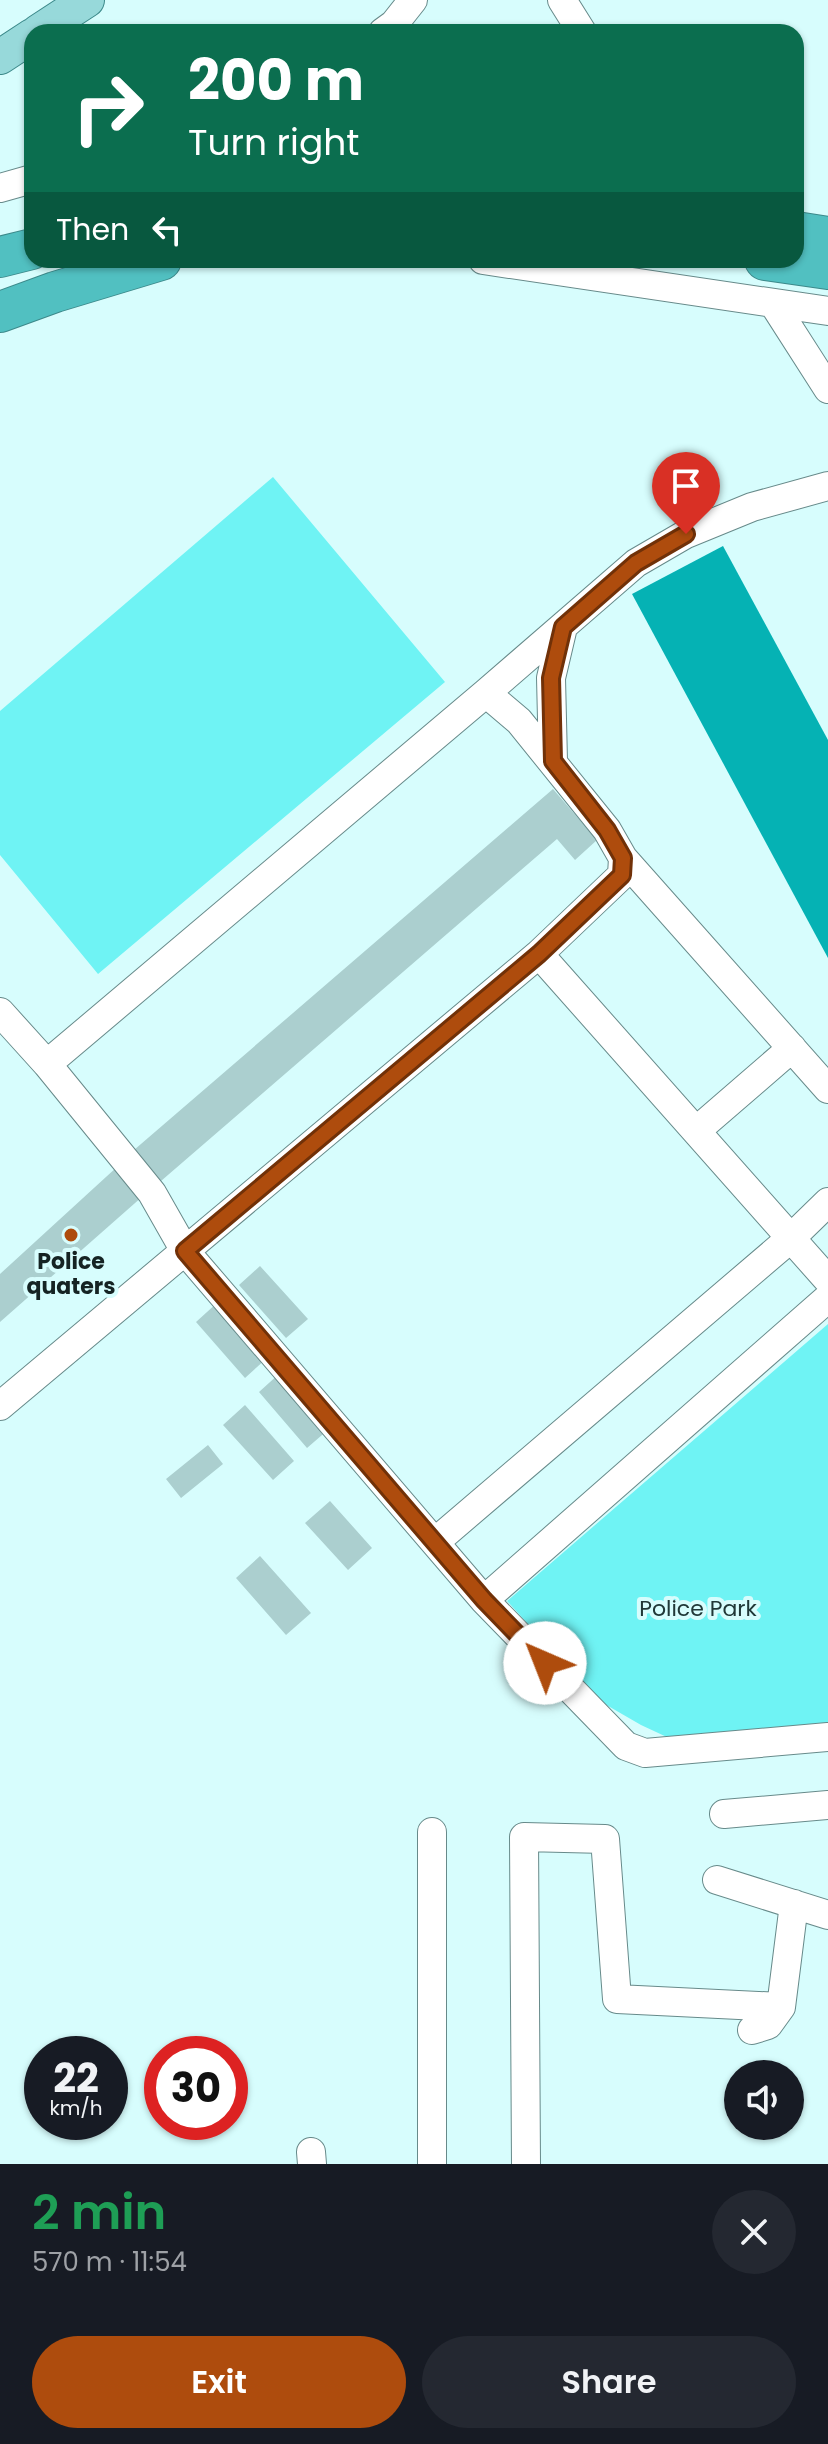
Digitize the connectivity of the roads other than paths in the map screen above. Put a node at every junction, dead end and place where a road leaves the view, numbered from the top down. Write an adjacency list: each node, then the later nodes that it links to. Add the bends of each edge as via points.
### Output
1 (87, 0): 4 (main road)
2 (413, 0): 5 (street)
3 (562, 0): 6 (street)
4 (50, 24)
5 (394, 24)
6 (577, 24)
7 (24, 41): 8 (main road)
8 (0, 57)
9 (24, 181): 10 (street)
10 (0, 188)
11 (828, 218): 12 (street)
12 (804, 222)
13 (24, 223): 14 (highway)
14 (0, 230)
15 (804, 233): 16 (highway)
16 (828, 237)
17 (0, 257): 18 (highway)
18 (24, 257)
19 (804, 266): 23 (highway)
20 (34, 268): 24 (highway)
21 (134, 268): 27 (highway)
22 (537, 268): 25 (street)
23 (828, 269)
24 (0, 282)
25 (773, 303): 26 (street); 28 (street)
26 (828, 311)
27 (0, 312)
28 (828, 389)
29 (828, 486): 30 (street, via 752,507 686,534 636,563)
30 (563, 627): 31 (street); 32 (street, via 551,678)
31 (486, 693): 32 (street); 37 (street)
32 (553, 761): 33 (street)
33 (623, 858): 34 (street, via 622,875); 36 (street)
34 (539, 954): 39 (street); 42 (street)
35 (0, 1012): 37 (street)
36 (792, 1048): 38 (street); 39 (street)
37 (47, 1064): 42 (street, via 152,1193)
38 (828, 1089)
39 (696, 1131): 41 (street)
40 (828, 1202): 41 (street)
41 (791, 1238): 43 (street); 46 (street)
42 (185, 1251): 45 (street); 46 (street)
43 (828, 1280)
44 (828, 1298): 47 (street)
45 (0, 1406)
46 (435, 1542): 47 (street)
47 (484, 1600): 48 (street, via 626,1746 645,1753)
48 (828, 1737)
49 (828, 1805): 50 (street)
50 (724, 1814)
51 (432, 1832): 57 (street)
52 (717, 1880): 53 (street)
53 (794, 1904): 54 (street); 55 (street)
54 (828, 1915)
55 (781, 2007): 56 (street, via 768,2025); 58 (street, via 617,1999 605,1839 524,1837)
56 (752, 2030)
57 (432, 2164)
58 (526, 2164)

